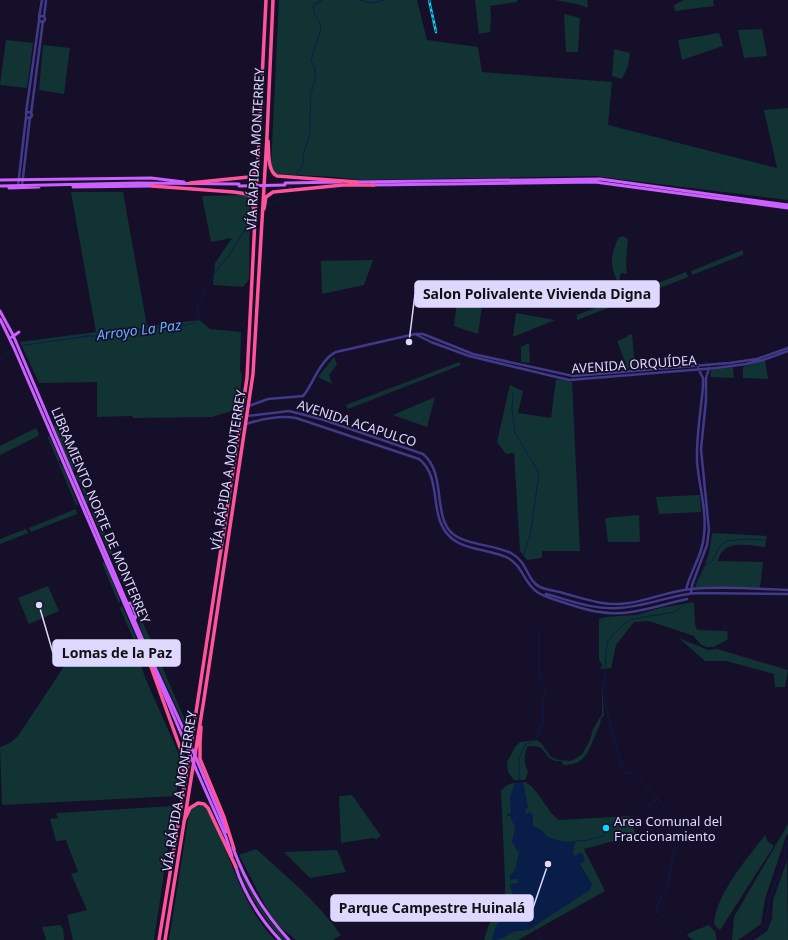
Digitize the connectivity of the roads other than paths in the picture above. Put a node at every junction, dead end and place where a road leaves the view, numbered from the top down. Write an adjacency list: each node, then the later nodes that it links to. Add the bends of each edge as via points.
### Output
1 (42, 0): 5 (street)
2 (46, 0): 6 (street)
3 (266, 0): 18 (highway)
4 (273, 0): 13 (highway, VÍA RÁPIDA A MONTERREY)
5 (39, 19): 6 (street); 6 (street, via 43,16); 7 (street)
6 (44, 20): 8 (street)
7 (33, 63): 8 (street); 9 (street)
8 (38, 64): 10 (street)
9 (33, 69): 10 (street); 11 (street)
10 (37, 70): 12 (street)
11 (26, 115): 12 (street); 12 (street, via 30,112); 14 (street)
12 (31, 116): 15 (street)
13 (267, 136): 24 (highway, via 270,167 272,173 277,176); 39 (highway, VÍA RÁPIDA A MONTERREY)
14 (23, 148): 15 (street); 16 (street)
15 (27, 149): 17 (street)
16 (22, 155): 17 (street); 20 (street)
17 (26, 156): 21 (street)
18 (259, 160): 27 (highway, via 250,177); 40 (highway)
19 (124, 178): 22 (main road); 27 (main road, via 156,178); 28 (main road, via 108,180)
20 (18, 179): 21 (main road); 23 (main road); 36 (street)
21 (23, 179): 22 (main road); 36 (street)
22 (69, 179): 31 (main road)
23 (0, 180)
24 (357, 182): 25 (main road); 29 (main road)
25 (436, 182): 26 (main road); 30 (street)
26 (508, 182): 30 (main road); 38 (main road, via 602,183)
27 (190, 183)
28 (106, 184): 31 (main road); 32 (main road); 37 (main road)
29 (285, 184): 32 (main road, bridge); 33 (main road)
30 (440, 184): 33 (main road)
31 (64, 185): 36 (main road)
32 (239, 185): 34 (main road)
33 (374, 185): 39 (highway, via 272,193 266,198)
34 (152, 186): 37 (main road); 40 (highway, via 247,194 252,201)
35 (0, 187): 36 (main road)
36 (19, 187): 37 (main road)
37 (114, 187)
38 (788, 206)
39 (261, 220): 50 (highway, VÍA RÁPIDA A MONTERREY)
40 (255, 221): 67 (highway, via 245,392)
41 (0, 311): 44 (main road, LIBRAMIENTO NORTE DE MONTERREY)
42 (0, 318): 43 (main road)
43 (3, 324): 45 (main road); 46 (main road)
44 (10, 329): 45 (main road, LIBRAMIENTO NORTE DE MONTERREY); 45 (main road)
45 (15, 335): 46 (main road); 63 (main road, LIBRAMIENTO NORTE DE MONTERREY, via 15,341)
46 (14, 347): 63 (main road)
47 (788, 350): 48 (street, AVENIDA ORQUÍDEA, via 755,362)
48 (709, 366): 49 (street, AVENIDA ORQUÍDEA); 55 (street, via 701,449 709,530 704,555)
49 (698, 368): 50 (street, AVENIDA ORQUÍDEA, via 567,376 473,354 423,334 415,334 339,351 329,357 303,396 268,399); 56 (street, via 703,386 698,463 705,534)
50 (249, 406): 51 (highway, VÍA RÁPIDA A MONTERREY)
51 (247, 416): 52 (street, AVENIDA ACAPULCO); 54 (highway, VÍA RÁPIDA A MONTERREY)
52 (256, 416): 53 (street); 56 (street, AVENIDA ACAPULCO, via 297,412 423,454 435,472 445,521 452,534 512,554 522,561 531,578 540,587 610,604 628,603)
53 (256, 421): 54 (street, AVENIDA ACAPULCO); 62 (street, AVENIDA ACAPULCO, via 286,416 296,418 419,459 430,471 438,516 448,536 454,541 511,560 531,587 547,597 589,610 612,613 631,612)
54 (246, 424): 65 (highway, VÍA RÁPIDA A MONTERREY)
55 (691, 589): 56 (street, AVENIDA ACAPULCO); 57 (street, AVENIDA ACAPULCO); 58 (street)
56 (686, 590): 60 (street)
57 (788, 590)
58 (691, 593): 60 (street); 61 (street)
59 (546, 594): 60 (street, via 602,608 618,608)
60 (686, 594)
61 (788, 594)
62 (687, 599)
63 (126, 604): 64 (main road); 69 (main road, LIBRAMIENTO NORTE DE MONTERREY, bridge, via 187,737)
64 (146, 653): 66 (main road, bridge); 67 (highway, via 181,750)
65 (204, 699): 66 (highway, VÍA RÁPIDA A MONTERREY); 69 (highway, via 200,759)
66 (194, 764): 68 (highway, VÍA RÁPIDA A MONTERREY); 70 (main road, via 228,841)
67 (184, 782): 71 (highway)
68 (184, 822): 70 (highway, via 192,805 205,805); 72 (highway, VÍA RÁPIDA A MONTERREY)
69 (234, 849): 74 (main road, LIBRAMIENTO NORTE DE MONTERREY, via 251,890 272,921)
70 (236, 868): 73 (main road, via 257,910)
71 (159, 940)
72 (165, 940)
73 (280, 940)
74 (289, 940)

